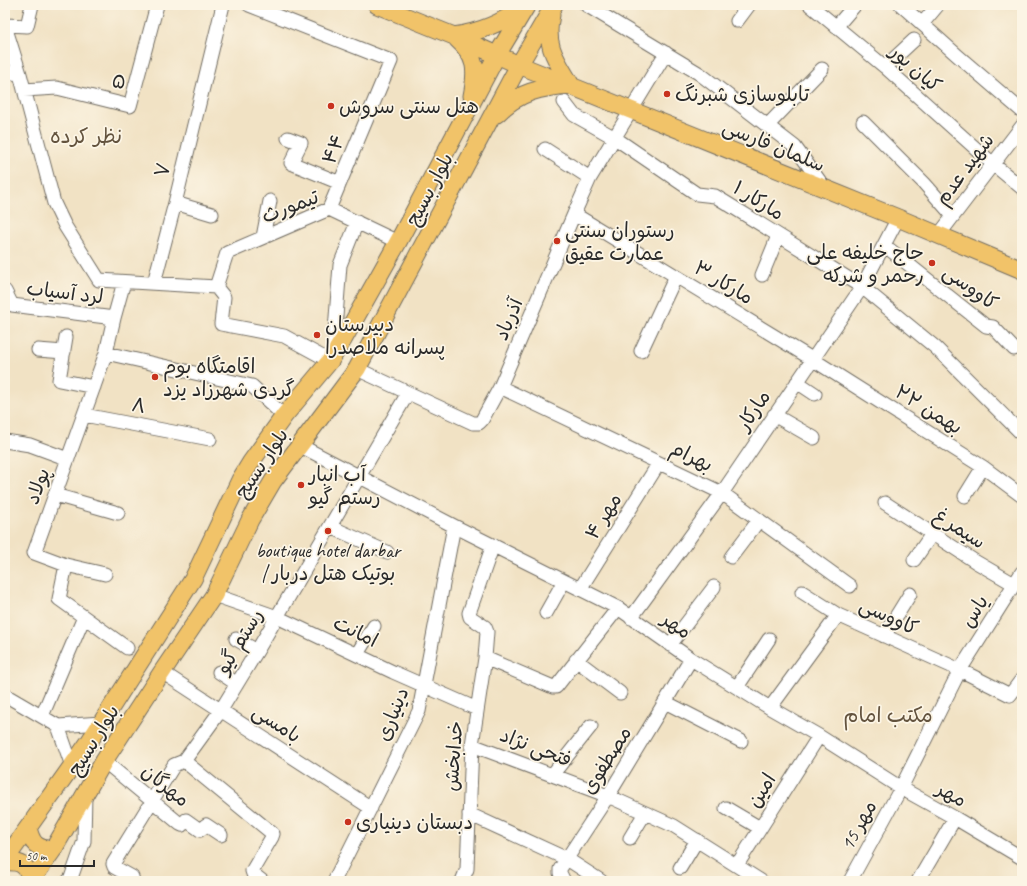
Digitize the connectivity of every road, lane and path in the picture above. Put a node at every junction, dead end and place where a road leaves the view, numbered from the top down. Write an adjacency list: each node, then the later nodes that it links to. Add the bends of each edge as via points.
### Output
1 (32, 5): 17 (street, via 27,26)
2 (157, 5): 29 (street, ۵, via 130,106 57,88)
3 (223, 5): 47 (street, ۷)
4 (249, 5): 43 (street, ۴۴, via 391,60)
5 (377, 5): 14 (main road, سلمان فارسی)
6 (526, 5): 19 (main road, via 491,28); 22 (main road, بلوار بسیج)
7 (586, 5): 21 (street)
8 (750, 5): 15 (street)
9 (810, 5): 18 (street, کیان پور)
10 (855, 5): 18 (street)
11 (901, 5): 16 (street)
12 (938, 5): 16 (street)
13 (553, 7): 23 (main road, بلوار بسیج); 28 (main road, via 548,28 551,48)
14 (408, 11): 19 (main road, سلمان فارسی)
15 (737, 21)
16 (922, 24): 33 (street)
17 (5, 26): 27 (street)
18 (836, 27): 24 (street, کیان پور)
19 (454, 36): 22 (main road, سلمان فارسی); 31 (main road, via 467,48 473,59 475,79)
20 (914, 40): 24 (street)
21 (666, 53): 32 (street, آذرباد); 36 (street, via 700,74)
22 (497, 54): 23 (main road, سلمان فارسی); 31 (main road, بلوار بسیج)
23 (519, 65): 28 (main road, سلمان فارسی); 34 (main road, بلوار بسیج)
24 (885, 67): 41 (street, کیان پور)
25 (822, 69): 36 (street)
26 (5, 72): 27 (street)
27 (20, 74): 29 (street)
28 (571, 84): 32 (main road, سلمان فارسی); 34 (main road, via 531,91 503,108)
29 (24, 90): 63 (street, via 54,203 65,226 99,280)
30 (564, 102): 39 (street, مارکار ۱, via 574,115)
31 (470, 108): 58 (main road, بلوار بسیج)
32 (632, 110): 39 (street, آذرباد); 45 (main road, سلمان فارسی)
33 (1022, 111)
34 (490, 121): 59 (main road, بلوار بسیج)
35 (863, 122): 51 (street)
36 (767, 126): 45 (street, via 795,147)
37 (1022, 126): 41 (street, شهید عدم)
38 (288, 138): 43 (street, via 300,143 291,163)
39 (615, 138): 42 (street, آذرباد); 54 (street, مارکار ۱, via 697,194 715,196)
40 (545, 149): 42 (street)
41 (993, 164): 44 (street, کیان پور); 51 (street, شهید عدم)
42 (590, 178): 50 (street, آذرباد)
43 (340, 183): 48 (street, ۴۴)
44 (1022, 188)
45 (826, 190): 52 (main road, سلمان فارسی)
46 (270, 201): 56 (street)
47 (175, 203): 49 (street); 64 (street, ۷)
48 (329, 209): 53 (street, تیمورث); 56 (street, تیمورث)
49 (212, 214)
50 (574, 214): 62 (street, مارکار ۳); 82 (street, آذرباد)
51 (953, 216): 55 (street, شهید عدم)
52 (898, 218): 55 (main road, سلمان فارسی); 57 (street, مارکار)
53 (357, 222): 58 (street, تیمورث); 77 (street, via 340,265)
54 (778, 236): 61 (street); 67 (street, مارکار ۱)
55 (938, 236): 60 (main road, سلمان فارسی)
56 (263, 237): 66 (street, تیمورث, via 227,253)
57 (884, 245): 67 (street, مارکار); 72 (street, کاووسی, via 986,326 993,327)
58 (396, 246): 59 (main road, via 393,261 403,268); 65 (main road, بلوار بسیج)
59 (414, 264): 69 (main road, بلوار بسیج)
60 (1022, 270)
61 (762, 275)
62 (676, 276): 74 (street); 78 (street, مارکار ۳)
63 (124, 282): 64 (street); 70 (street, پولاد)
64 (154, 283): 66 (street)
65 (374, 284): 69 (main road, via 384,280 389,282 394,285); 77 (main road, بلوار بسیج)
66 (216, 287): 77 (street, via 224,297 221,324 284,336)
67 (862, 287): 78 (street, مارکار); 88 (street, مارکار ۱, via 935,347 1021,433)
68 (5, 291): 70 (street, لرد آسیاب, via 12,305)
69 (397, 295): 79 (main road, بلوار بسیج)
70 (114, 318): 76 (street, پولاد)
71 (66, 337): 75 (street)
72 (1014, 349)
73 (38, 350): 75 (street)
74 (641, 351)
75 (64, 352): 81 (street, via 59,380)
76 (106, 353): 81 (street, پولاد); 87 (street, via 252,386)
77 (331, 359): 87 (main road, بلوار بسیج)
78 (812, 359): 80 (street, مارکار); 95 (street, ۲۲ بهمن)
79 (357, 369): 83 (street, آذرباد); 92 (main road, بلوار بسیج)
80 (796, 382): 84 (street); 86 (street, مارکار)
81 (94, 387): 85 (street, پولاد)
82 (500, 387): 83 (street, آذرباد, via 478,423); 94 (street, بهرام)
83 (408, 393): 96 (street, رستم گیو)
84 (815, 394)
85 (84, 415): 90 (street, ۸); 93 (street, پولاد)
86 (774, 415): 89 (street); 97 (street, مارکار)
87 (284, 416): 153 (main road, بلوار بسیج, via 240,480 193,580)
88 (1022, 431)
89 (814, 438)
90 (210, 440)
91 (6, 443): 93 (street, via 30,445)
92 (299, 445): 96 (street, مهر); 121 (main road, بلوار بسیج, via 273,480 250,520)
93 (68, 459): 98 (street, پولاد)
94 (659, 462): 97 (street, بهرام); 118 (street, مهر ۴)
95 (983, 467): 99 (street); 100 (street, ۲۲ بهمن)
96 (360, 476): 104 (street, مهر); 105 (street, رستم گیو)
97 (722, 493): 103 (street, بهرام); 127 (street, مارکار)
98 (55, 495): 102 (street); 111 (street, پولاد, via 34,553)
99 (965, 496)
100 (1022, 496)
101 (885, 503): 106 (street, سیمرغ)
102 (118, 513)
103 (759, 520): 109 (street); 116 (street, بهرام)
104 (454, 526): 107 (street, مهر); 144 (street, دینیاری)
105 (331, 527): 108 (street); 125 (street, رستم گیو)
106 (932, 534): 110 (street); 115 (street, سیمرغ)
107 (493, 545): 114 (street, مهر); 136 (street, خدابخش, via 469,613 470,618 487,630)
108 (387, 552)
109 (731, 557)
110 (914, 560)
111 (66, 566): 113 (street); 126 (street, via 59,598)
112 (1022, 572): 115 (street, یاس)
113 (105, 574)
114 (564, 581): 118 (street, مهر); 123 (street)
115 (1014, 584): 139 (street, یاس)
116 (850, 586)
117 (714, 587): 132 (street)
118 (580, 590): 122 (street, مهر)
119 (802, 592): 124 (street)
120 (910, 594): 129 (street)
121 (214, 595): 125 (street, امانت); 140 (main road, بلوار بسیج)
122 (618, 608): 127 (street, مهر); 138 (street)
123 (546, 613)
124 (838, 615): 129 (street, کاووسی); 149 (street, کاووسی)
125 (277, 616): 134 (street, رستم گیو); 135 (street, امانت)
126 (84, 617): 133 (street); 152 (street)
127 (631, 618): 132 (street, مهر)
128 (374, 626): 135 (street)
129 (884, 636): 139 (street, کاووسی)
130 (236, 639): 134 (street)
131 (769, 639): 145 (street)
132 (670, 644): 137 (street, مهر)
133 (127, 648)
134 (257, 651): 143 (street, رستم گیو)
135 (357, 654): 144 (street, امانت)
136 (485, 658): 138 (street, via 553,687 556,687); 150 (street, خدابخش)
137 (691, 659): 145 (street, مهر); 148 (street, مصطفوی)
138 (576, 660): 146 (street)
139 (960, 670): 142 (street, کاووسی, via 1010,695); 163 (street, یاس)
140 (162, 672): 151 (street, بامسی); 159 (main road, بلوار بسیج)
141 (219, 672): 143 (street)
142 (1022, 679)
143 (237, 684): 151 (street, رستم گیو)
144 (424, 686): 150 (street, امانت); 167 (street, دینیاری, via 419,711)
145 (737, 687): 149 (street, مهر)
146 (620, 693)
147 (5, 695): 152 (street)
148 (665, 702): 157 (street); 165 (street, مصطفوی)
149 (770, 708): 156 (street, مهر)
150 (478, 709): 158 (street, خدابخش)
151 (221, 710): 160 (street, رستم گیو); 167 (street, بامسی)
152 (42, 716): 154 (street)
153 (101, 723): 154 (street); 161 (main road, بلوار بسیج)
154 (58, 726): 161 (street)
155 (591, 726): 162 (street)
156 (819, 736): 163 (street, مهر); 173 (street, امین)
157 (741, 740)
158 (472, 745): 162 (street, فتحی نژاد); 170 (street, خدابخش)
159 (104, 761): 164 (main road, بلوار بسیج); 166 (street, مهرگان)
160 (184, 761): 166 (street, رستم گیو, via 174,765); 186 (street, via 273,834 252,871)
161 (72, 766): 172 (main road, بلوار بسیج)
162 (552, 775): 165 (street, فتحی نژاد)
163 (902, 788): 171 (street, مهر); 192 (street, مهر 15)
164 (85, 794): 177 (main road, بلوار بسیج); 184 (street, via 84,841)
165 (608, 796): 169 (street, فتحی نژاد); 179 (street, مصطفوی)
166 (151, 800): 174 (street, مهرگان, via 180,824 186,820 200,830 206,824); 185 (street, رستم گیو, via 114,864 114,867 132,877)
167 (371, 808): 187 (street, دینیاری)
168 (726, 808): 173 (street)
169 (645, 813): 175 (street); 176 (street, فتحی نژاد)
170 (469, 814): 179 (street); 188 (street, خدابخش, via 467,869)
171 (955, 818): 178 (street, مهر); 193 (street)
172 (28, 828): 177 (main road, via 31,840 40,848); 180 (main road, بلوار بسیج)
173 (760, 828): 181 (street, امین)
174 (221, 835)
175 (630, 838)
176 (698, 840): 181 (street, فتحی نژاد); 182 (street)
177 (53, 850): 183 (main road, بلوار بسیج)
178 (1022, 858)
179 (567, 859): 189 (street, مصطفوی, via 560,869); 190 (street)
180 (5, 861): 183 (main road, via 16,861 27,868)
181 (737, 865): 191 (street, فتحی نژاد)
182 (680, 868)
183 (32, 880)
184 (68, 881)
185 (133, 881)
186 (262, 881)
187 (334, 881)
188 (462, 881)
189 (564, 881)
190 (601, 881)
191 (761, 881)
192 (850, 881)
193 (918, 881)

